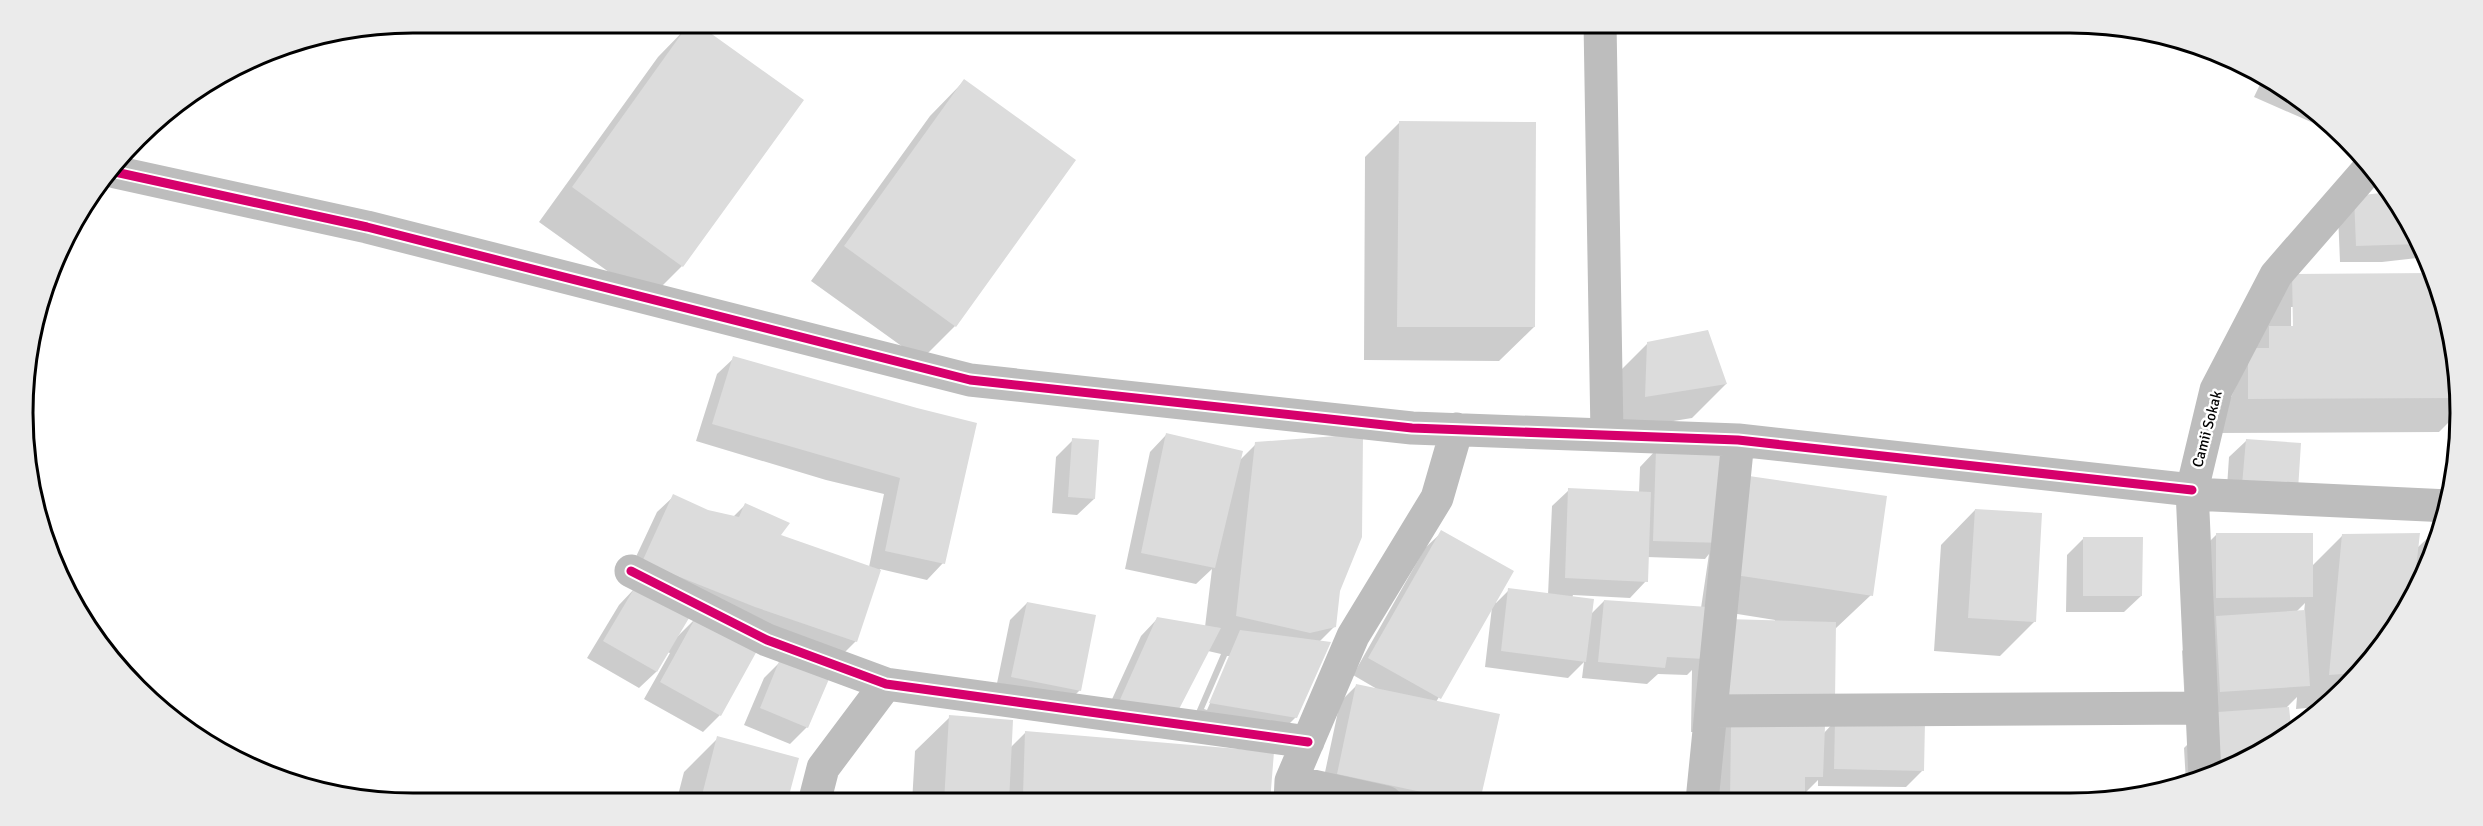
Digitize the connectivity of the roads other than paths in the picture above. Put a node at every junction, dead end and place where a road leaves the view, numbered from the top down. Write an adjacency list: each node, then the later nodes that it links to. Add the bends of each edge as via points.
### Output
1 (1600, 33): 5 (street)
2 (119, 173): 4 (street, via 366,227 970,380 1412,428)
3 (2365, 173): 7 (street, Camii Sokak, via 2276,275 2216,390)
4 (1457, 429): 5 (street); 13 (street, via 1437,498 1353,636)
5 (1608, 435): 6 (street)
6 (1738, 440): 7 (street); 12 (street)
7 (2192, 492): 8 (street); 11 (street, Camii Sokak)
8 (2438, 505)
9 (630, 571): 10 (street, via 767,640)
10 (886, 684): 13 (street); 16 (street, via 823,768)
11 (2202, 708): 12 (street); 14 (street, Camii Sokak)
12 (1711, 711): 18 (street)
13 (1308, 742): 15 (street)
14 (2205, 768)
15 (1290, 791): 17 (street)
16 (817, 793)
17 (1307, 793)
18 (1703, 793)

